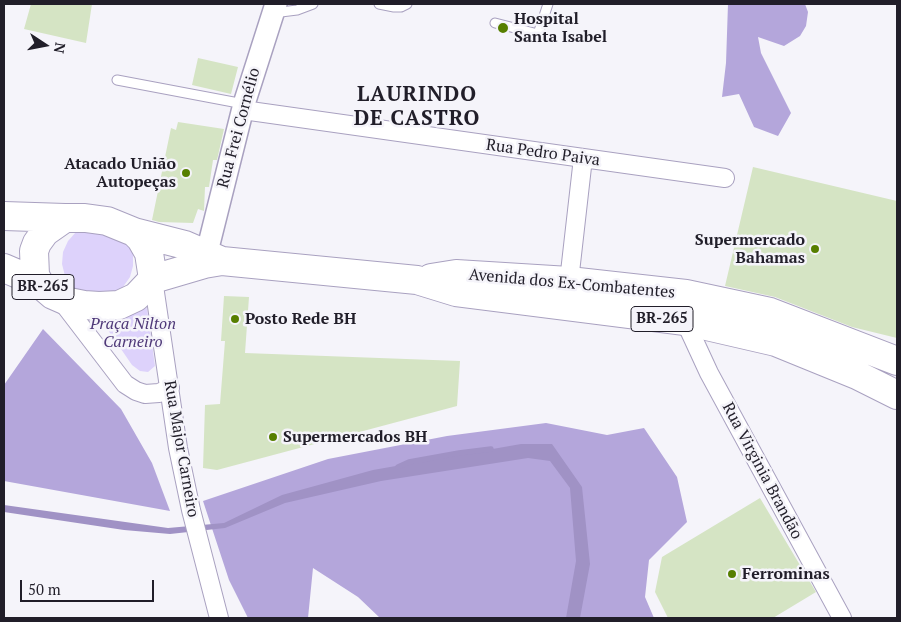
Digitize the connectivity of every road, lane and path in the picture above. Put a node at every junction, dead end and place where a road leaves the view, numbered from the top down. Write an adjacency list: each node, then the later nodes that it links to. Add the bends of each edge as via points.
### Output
1 (312, 4): 5 (lane, via 298,10)
2 (379, 4): 3 (lane, via 394,7)
3 (407, 4)
4 (548, 4): 6 (lane, via 538,34)
5 (274, 8): 8 (street, Rua Frei Cornélio)
6 (495, 22)
7 (118, 80): 8 (lane)
8 (244, 107): 9 (street, Rua Pedro Paiva); 14 (street, Rua Frei Cornélio)
9 (583, 158): 10 (street, Rua Pedro Paiva); 18 (street)
10 (725, 178)
11 (4, 216): 12 (main road, BR-265)
12 (65, 218): 13 (main road, BR-265, via 107,221); 19 (main road, BR-265, via 45,232 34,251 35,275)
13 (134, 232): 14 (main road, Avenida dos Ex-Combatentes / BR-265); 16 (main road, via 149,253)
14 (206, 251): 16 (main road, Avenida dos Ex-Combatentes / BR-265); 17 (main road, Avenida dos Ex-Combatentes / BR-265)
15 (4, 268): 19 (main road, BR-265)
16 (153, 279): 19 (main road, BR-265, via 136,296 119,305 84,305); 22 (street, Rua Major Carneiro)
17 (417, 280): 18 (main road, Avenida dos Ex-Combatentes / BR-265, via 456,274); 20 (main road, Avenida dos Ex-Combatentes / BR-265, via 456,292)
18 (569, 281): 21 (main road, Avenida dos Ex-Combatentes / BR-265, via 686,294 770,312)
19 (49, 291): 22 (street, via 126,384 145,394 159,394)
20 (685, 321): 23 (main road, Avenida dos Ex-Combatentes / BR-265, via 776,342); 25 (street, Rua Virginia Brandão, via 709,373)
21 (897, 361)
22 (170, 388): 24 (street, Rua Major Carneiro, via 191,510)
23 (897, 395)
24 (219, 618)
25 (842, 618)

